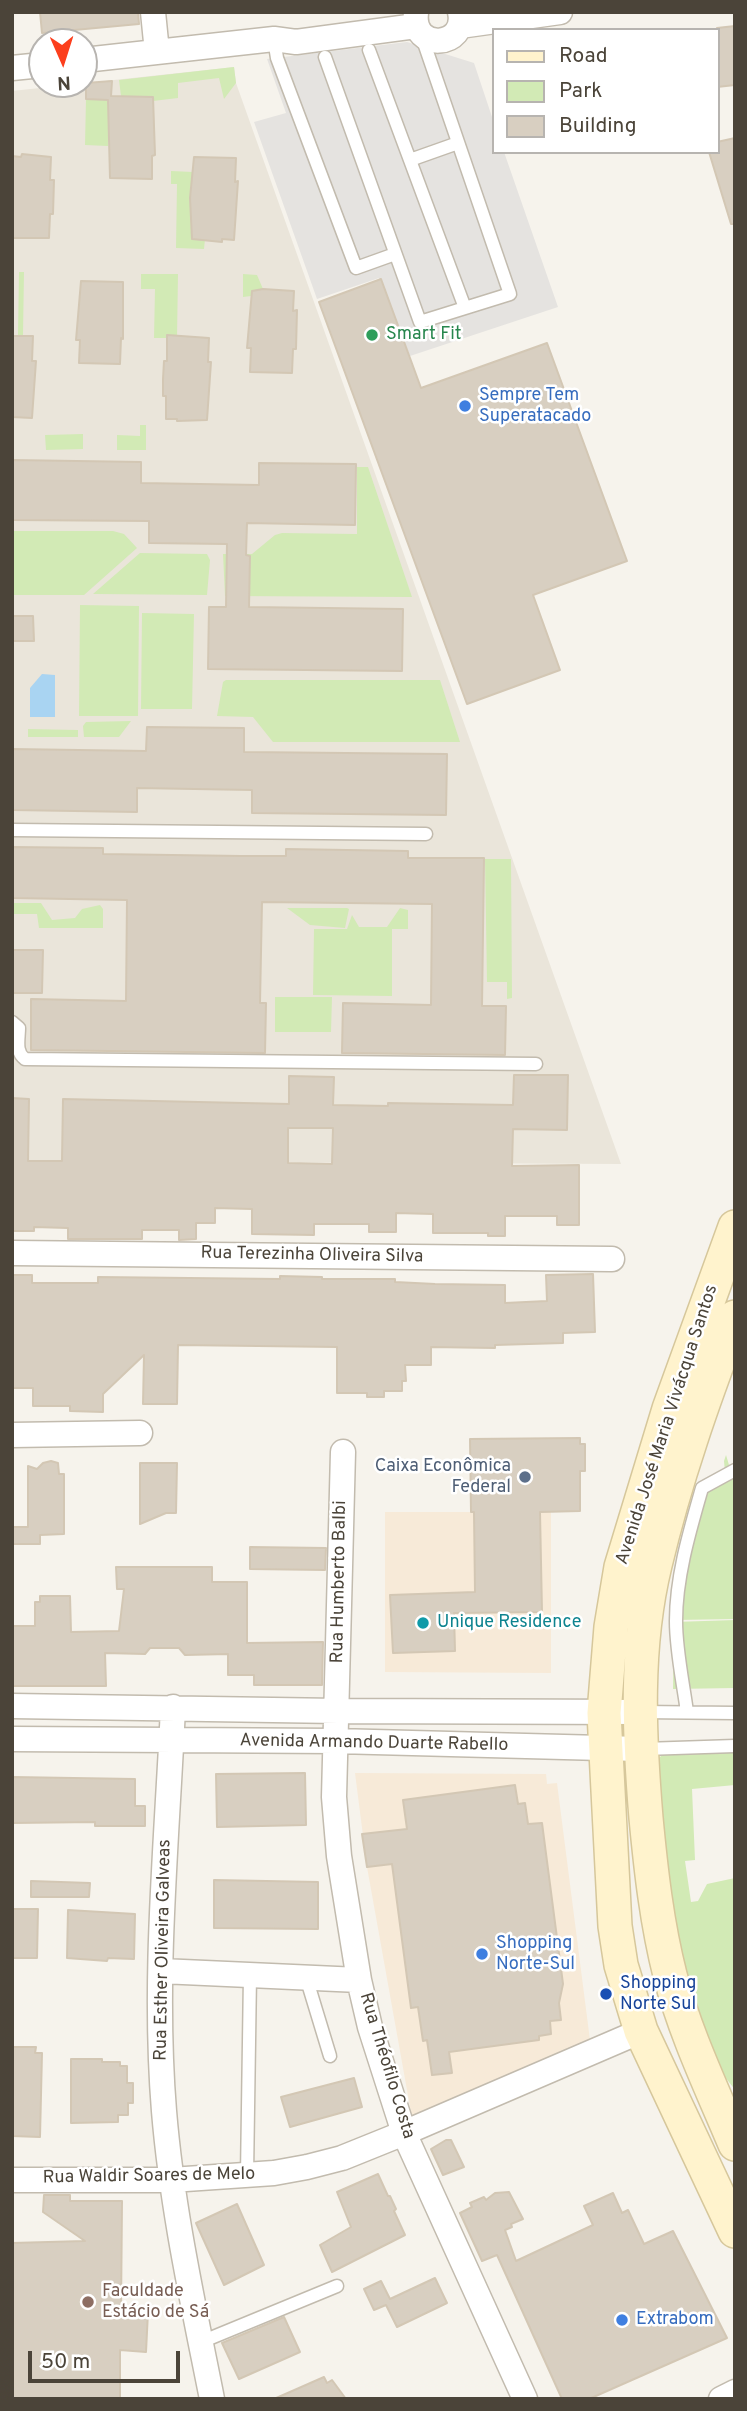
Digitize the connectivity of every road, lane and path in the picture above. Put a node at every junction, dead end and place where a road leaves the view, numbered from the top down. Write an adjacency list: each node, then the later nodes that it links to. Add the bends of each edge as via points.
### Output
1 (153, 12): 7 (street)
2 (560, 12): 3 (street)
3 (460, 19): 4 (street, via 456,33 442,41 434,41)
4 (414, 21): 5 (street, via 295,27); 10 (lane)
5 (274, 39): 7 (street); 12 (lane, via 277,58 356,268)
6 (369, 50): 11 (lane)
7 (157, 52): 9 (street)
8 (326, 57): 12 (lane)
9 (98, 58)
10 (458, 143): 11 (lane); 13 (lane, via 510,294)
11 (410, 160): 13 (lane)
12 (395, 254): 13 (lane, via 419,322)
13 (466, 308)
14 (12, 830): 15 (lane)
15 (426, 834)
16 (12, 1022): 17 (lane, via 19,1028 18,1050 24,1059)
17 (536, 1064)
18 (735, 1227): 31 (main road, Avenida José Maria Vivácqua Santos, via 669,1409 621,1567)
19 (12, 1253): 20 (street, Rua Terezinha Oliveira Silva)
20 (612, 1259)
21 (735, 1317): 29 (main road, Avenida José Maria Vivácqua Santos, via 685,1458 654,1566 643,1638)
22 (140, 1433): 23 (street)
23 (12, 1435)
24 (343, 1452): 28 (street, Rua Humberto Balbi)
25 (735, 1470): 30 (lane, via 702,1488 681,1572 676,1620)
26 (12, 1706): 27 (street, Avenida Armando Duarte Rabello)
27 (173, 1707): 28 (street, Avenida Armando Duarte Rabello); 35 (street, Rua Esther Oliveira Galveas)
28 (338, 1711): 31 (street, Avenida Armando Duarte Rabello); 34 (street, Rua Théofilo Costa)
29 (640, 1712): 30 (lane, Avenida Armando Duarte Rabello); 31 (street, Avenida Armando Duarte Rabello); 38 (main road, Avenida José Maria Vivácqua Santos)
30 (687, 1712): 32 (lane, Avenida Armando Duarte Rabello)
31 (604, 1713): 37 (main road, Avenida José Maria Vivácqua Santos)
32 (735, 1713)
33 (12, 1739): 35 (street, Avenida Armando Duarte Rabello)
34 (336, 1741): 35 (street, Avenida Armando Duarte Rabello); 37 (street, Avenida Armando Duarte Rabello); 42 (street, Rua Théofilo Costa, via 334,1797)
35 (171, 1742): 39 (street, Rua Esther Oliveira Galveas)
36 (735, 1746): 38 (lane, Avenida Armando Duarte Rabello)
37 (605, 1748): 38 (street, Avenida Armando Duarte Rabello); 43 (main road, Avenida José Maria Vivácqua Santos, via 615,1926 621,1965)
38 (640, 1749): 46 (main road, Avenida José Maria Vivácqua Santos, via 659,1926 670,1978)
39 (160, 1971): 40 (street); 49 (street, Rua Esther Oliveira Galveas)
40 (250, 1975): 41 (street); 47 (lane)
41 (306, 1978): 42 (street); 44 (lane)
42 (359, 1980): 45 (street, Rua Théofilo Costa)
43 (641, 2031): 45 (street, Rua Waldir Soares de Melo); 50 (main road, Avenida José Maria Vivácqua Santos)
44 (330, 2056)
45 (404, 2133): 47 (street, Rua Waldir Soares de Melo, via 342,2158); 55 (street, Rua Théofilo Costa)
46 (735, 2144)
47 (247, 2175): 49 (street, Rua Waldir Soares de Melo)
48 (12, 2180): 49 (street, Rua Waldir Soares de Melo)
49 (171, 2180): 52 (street, Rua Esther Oliveira Galveas)
50 (735, 2231)
51 (337, 2286): 52 (lane)
52 (201, 2342): 54 (street, Rua Esther Oliveira Galveas)
53 (735, 2392): 56 (street)
54 (212, 2399)
55 (525, 2399)
56 (721, 2399)

